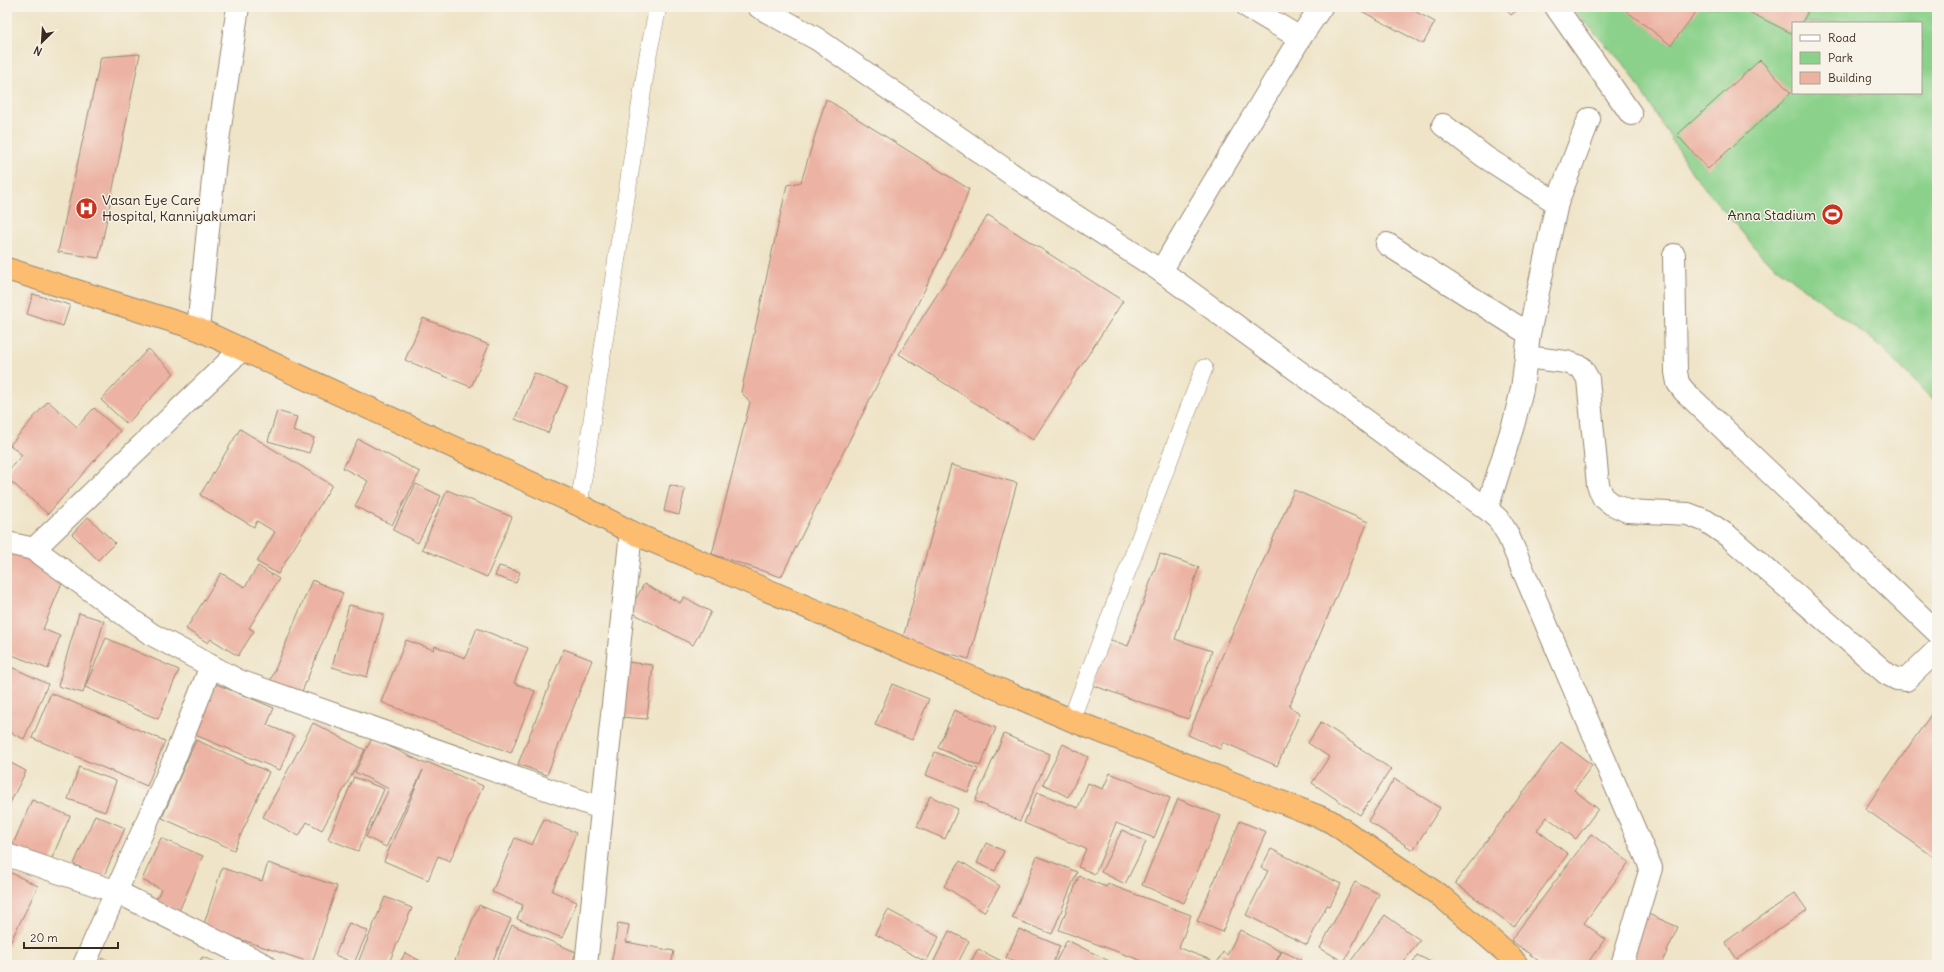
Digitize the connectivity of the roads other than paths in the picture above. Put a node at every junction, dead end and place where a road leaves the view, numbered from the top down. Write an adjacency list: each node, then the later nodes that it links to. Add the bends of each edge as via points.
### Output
1 (238, 7): 16 (street, via 215,160)
2 (658, 7): 21 (lane, via 646,62)
3 (759, 7): 15 (street, via 817,38 1023,182)
4 (1248, 7): 7 (street)
5 (1321, 7): 7 (street)
6 (1556, 7): 8 (street)
7 (1300, 38): 15 (street)
8 (1630, 114)
9 (1590, 119): 11 (street)
10 (1443, 125): 11 (street, via 1485,157)
11 (1556, 203): 17 (street)
12 (1387, 244): 17 (street)
13 (1674, 255): 26 (street, via 1678,383)
14 (7, 269): 16 (highway)
15 (1161, 271): 22 (street)
16 (198, 329): 18 (highway)
17 (1529, 334): 19 (street)
18 (241, 350): 21 (highway); 25 (street)
19 (1526, 357): 22 (street, via 1514,422); 27 (street, via 1566,362 1581,367 1588,379 1598,485 1603,497 1612,504 1627,511 1688,514 1706,521 1728,536 1897,680 1906,680)
20 (1204, 368): 29 (lane)
21 (579, 505): 23 (highway)
22 (1486, 509): 37 (street, via 1499,520 1507,533 1651,868)
23 (632, 532): 29 (highway); 30 (street)
24 (7, 543): 25 (street)
25 (34, 549): 28 (street, via 151,634)
26 (1937, 632)
27 (1937, 650)
28 (211, 666): 30 (street, via 239,681); 32 (street)
29 (1071, 720): 36 (highway, via 1330,821 1442,898)
30 (601, 808): 35 (street)
31 (7, 855): 32 (street)
32 (117, 892): 33 (street); 34 (street)
33 (84, 965)
34 (265, 965)
35 (586, 965)
36 (1517, 965)
37 (1622, 965)

